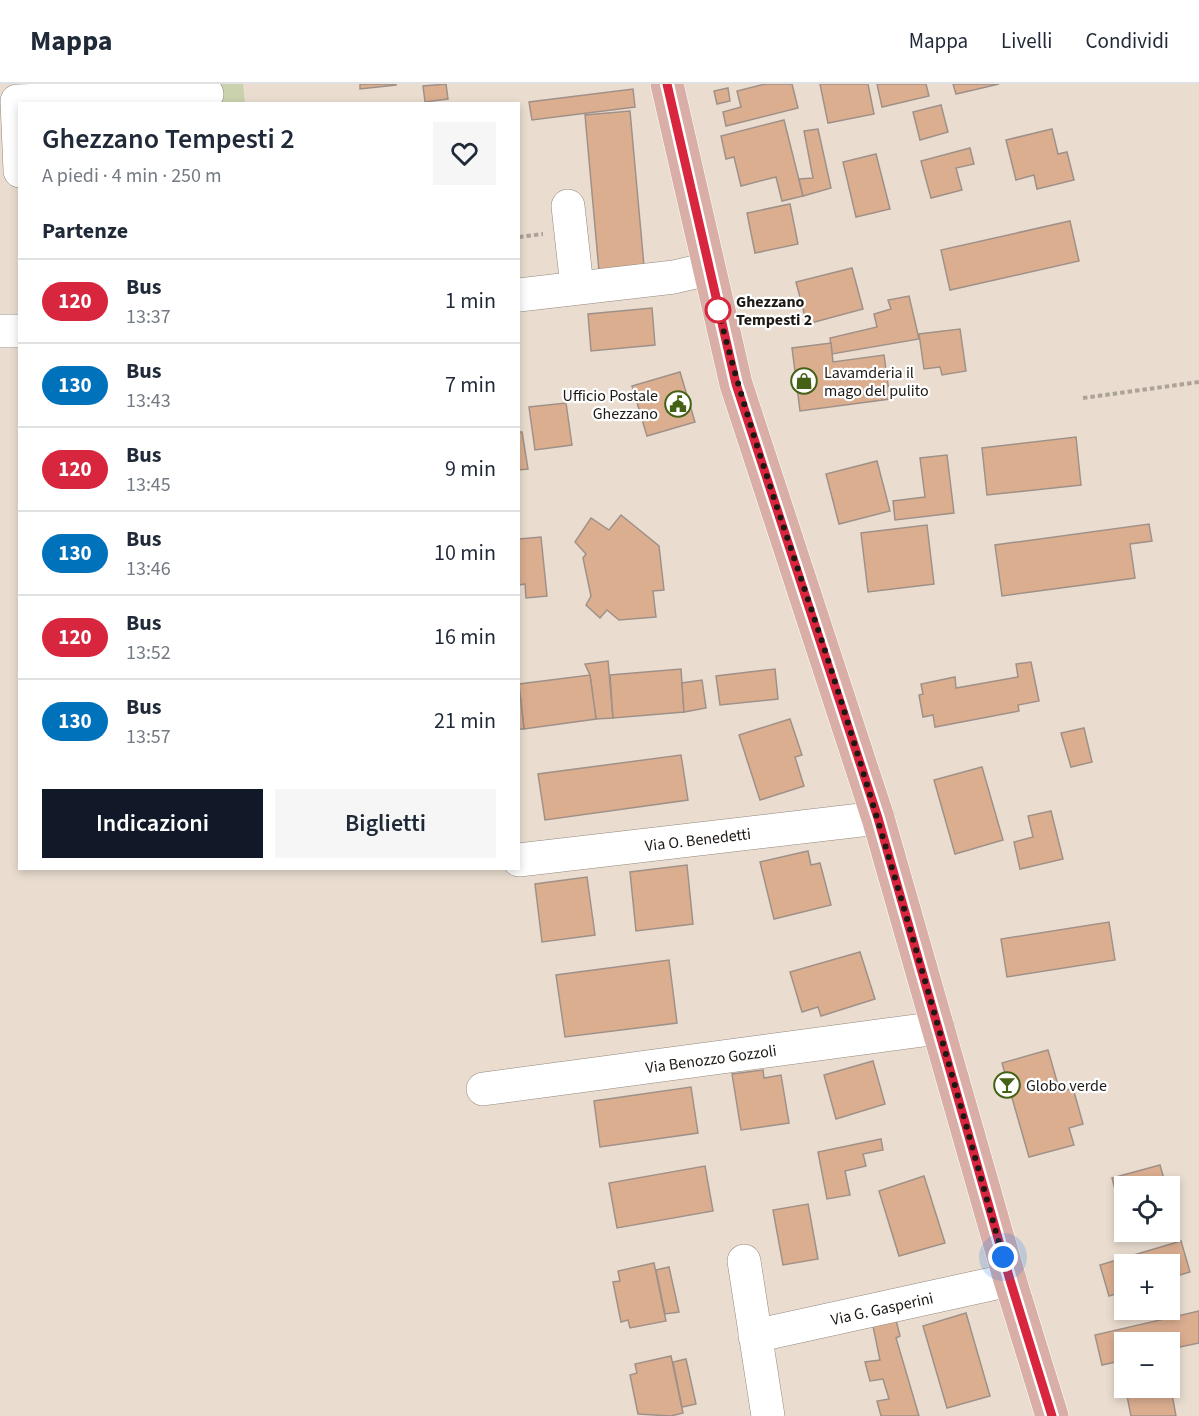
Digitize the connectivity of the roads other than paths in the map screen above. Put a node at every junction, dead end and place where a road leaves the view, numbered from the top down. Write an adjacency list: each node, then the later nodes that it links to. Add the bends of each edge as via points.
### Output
1 (667, 84): 7 (main road)
2 (207, 94): 3 (street, via 17,100)
3 (18, 134)
4 (0, 169): 5 (street)
5 (18, 169)
6 (568, 206): 8 (street)
7 (708, 269): 8 (street, via 675,277); 12 (main road, via 736,384)
8 (577, 287): 9 (street)
9 (520, 295)
10 (18, 331): 11 (street)
11 (0, 332)
12 (878, 818): 13 (street, Via O. Benedetti); 14 (main road)
13 (520, 860)
14 (938, 1028): 15 (street, Via Benozzo Gozzoli); 17 (main road)
15 (483, 1089)
16 (744, 1261): 18 (street)
17 (1010, 1280): 18 (street, Via G. Gasperini); 20 (main road)
18 (756, 1336): 19 (street)
19 (768, 1416)
20 (1052, 1416)

